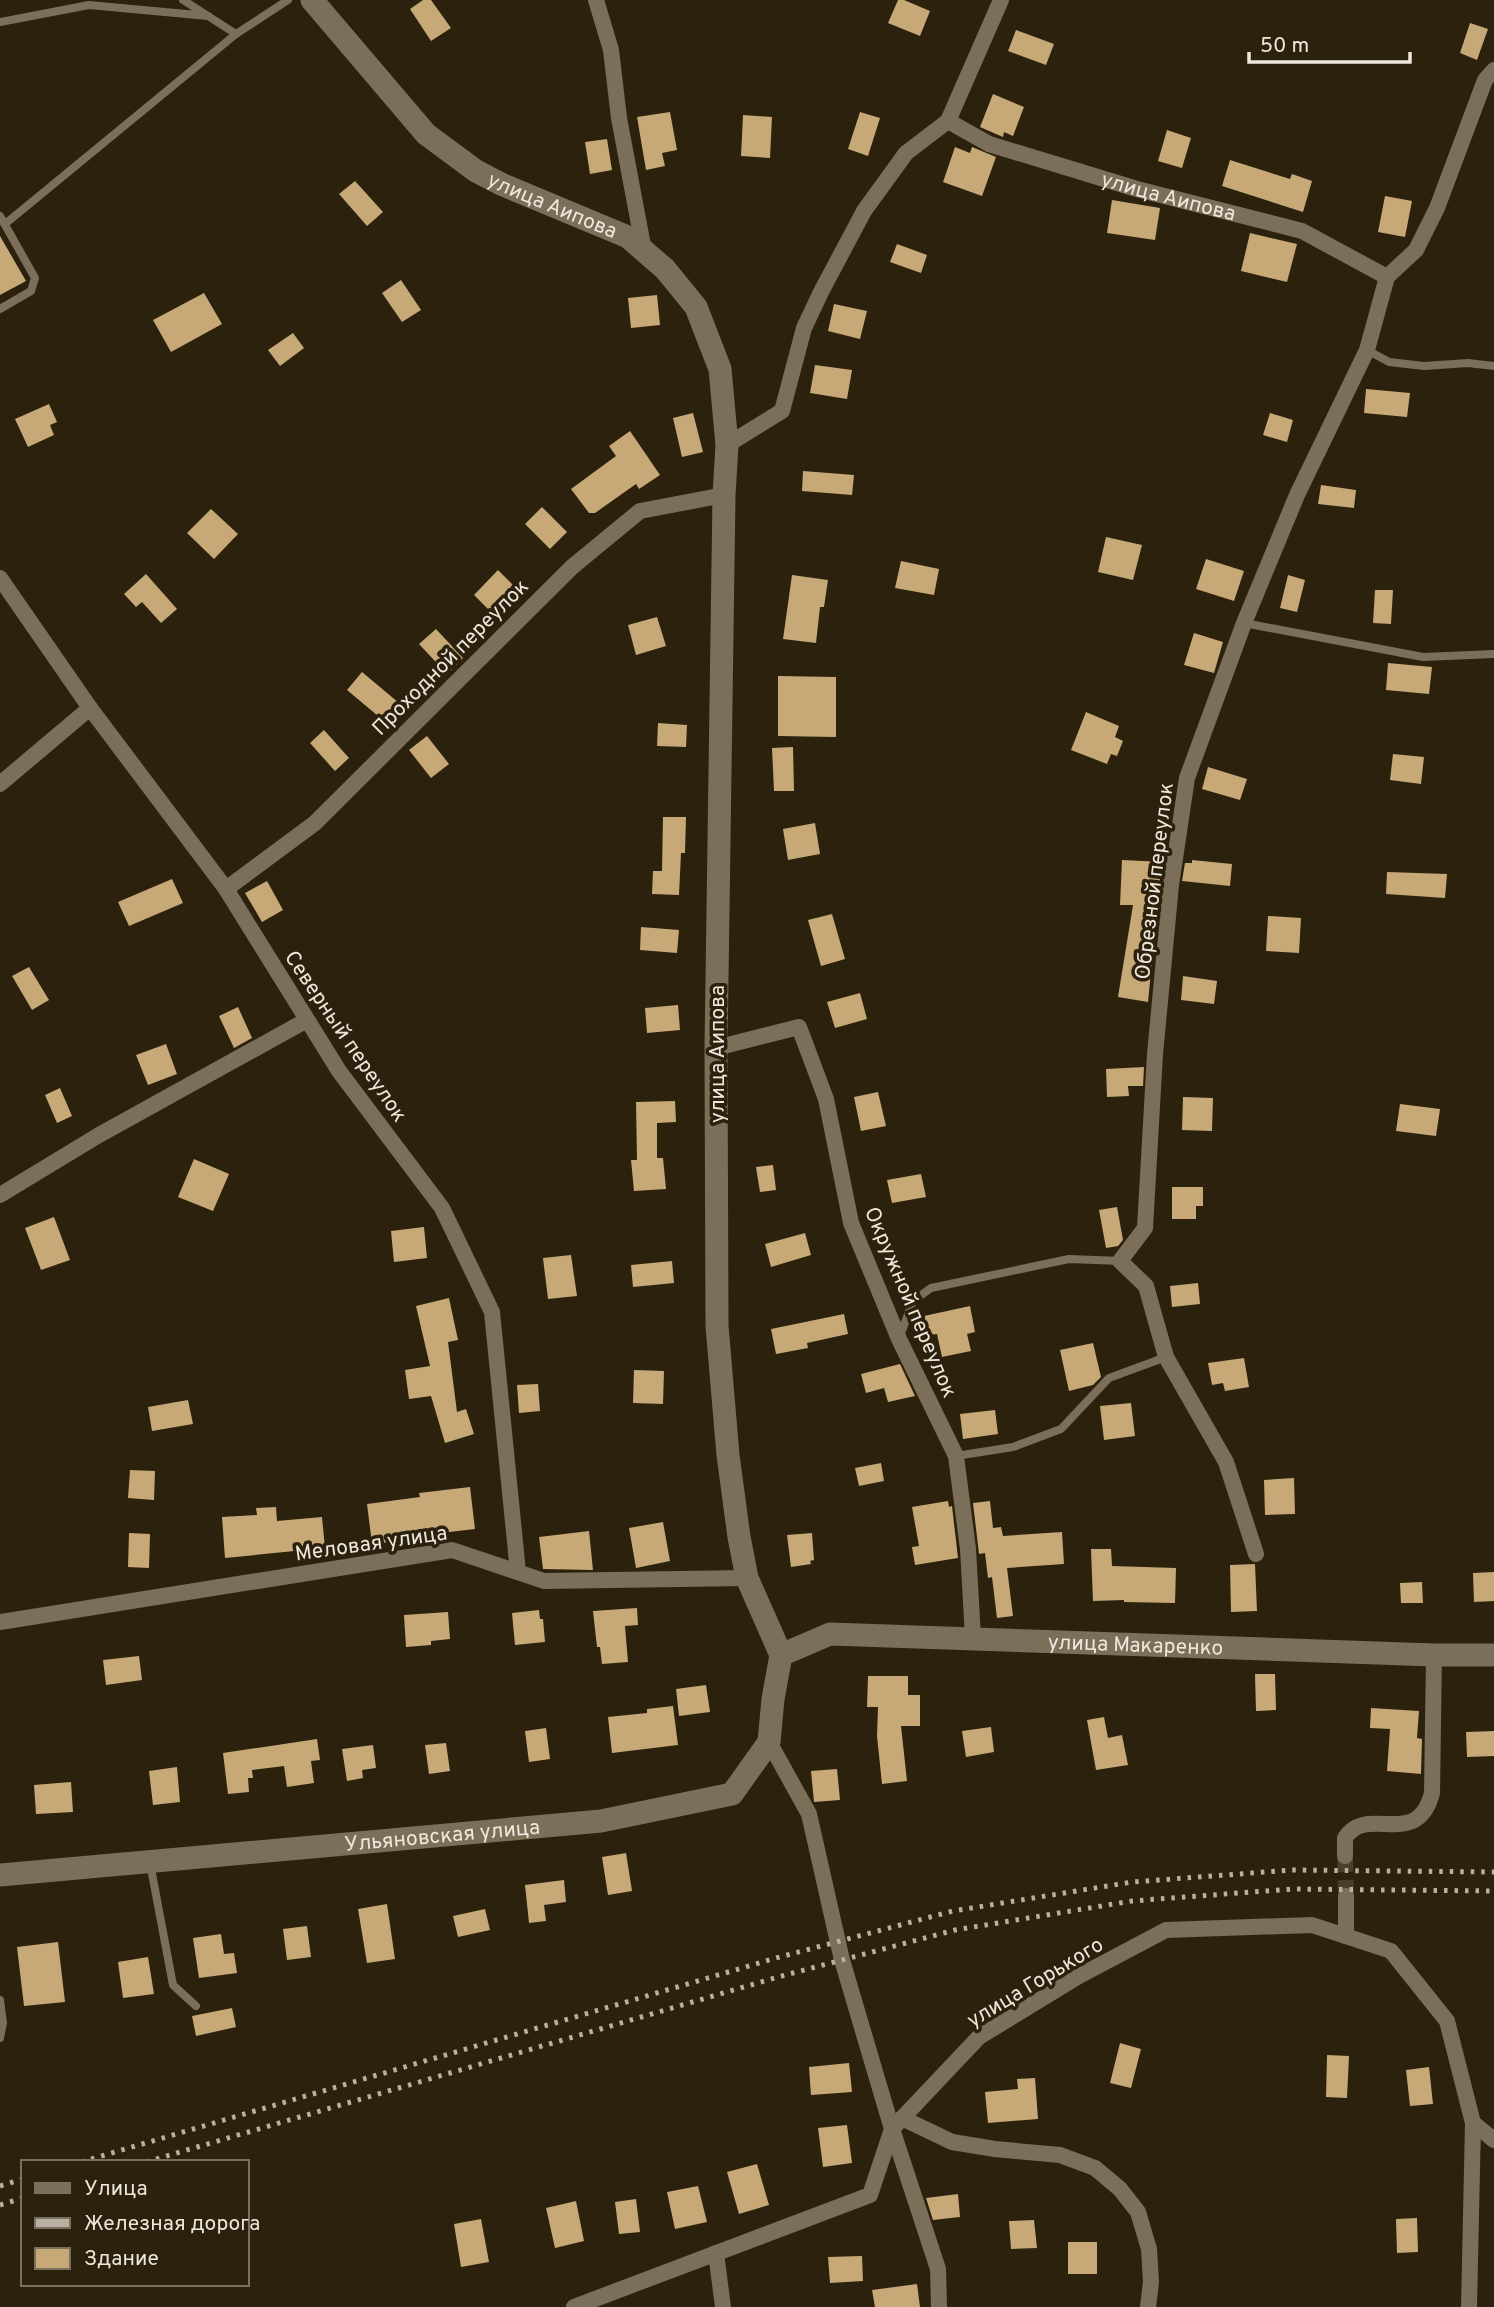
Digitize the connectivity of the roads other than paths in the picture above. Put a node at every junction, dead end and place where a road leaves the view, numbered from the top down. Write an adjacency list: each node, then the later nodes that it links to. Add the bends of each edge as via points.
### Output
1 (183, 0): 6 (lane)
2 (288, 0): 8 (lane)
3 (312, 0): 12 (street, улица Аипова, via 426,134 476,171 628,237)
4 (596, 0): 12 (street, via 611,50)
5 (1001, 0): 10 (street)
6 (208, 16): 7 (lane, via 89,5); 8 (lane)
7 (0, 22)
8 (236, 34): 11 (lane)
9 (1494, 70): 13 (street, via 1485,80 1437,208 1416,250)
10 (948, 121): 13 (street, улица Аипова, via 989,144 1302,232); 17 (street, via 906,153 864,211 804,328 782,411)
11 (2, 220): 14 (lane, via 35,278 32,290)
12 (644, 251): 17 (street, улица Аипова, via 696,307 720,369)
13 (1387, 277): 15 (street, Обрезной переулок)
14 (0, 309)
15 (1367, 349): 16 (lane, via 1389,362); 20 (street, Обрезной переулок, via 1297,495)
16 (1494, 366)
17 (727, 445): 18 (street, улица Аипова)
18 (724, 495): 24 (street, Проходной переулок, via 640,510 572,567 315,823); 26 (street, улица Аипова)
19 (0, 578): 22 (street, Северный переулок)
20 (1244, 623): 21 (lane, via 1423,657); 28 (street, Обрезной переулок, via 1187,778 1160,1002 1145,1228)
21 (1494, 654)
22 (90, 708): 23 (street); 24 (street, Северный переулок)
23 (0, 784)
24 (226, 889): 25 (street, Северный переулок)
25 (307, 1020): 27 (street); 33 (street, Северный переулок, via 339,1071 442,1208 492,1312)
26 (716, 1048): 29 (street, Окружной переулок, via 799,1027 826,1099 851,1223); 34 (street, улица Аипова, via 717,1326 728,1455)
27 (0, 1195)
28 (1120, 1261): 29 (lane, via 1069,1259 931,1288 912,1301); 30 (street, via 1146,1286)
29 (899, 1339): 31 (street, Окружной переулок)
30 (1166, 1357): 31 (lane, via 1109,1378 1061,1429 1013,1447); 32 (street, via 1226,1462)
31 (956, 1456): 36 (street, Окружной переулок)
32 (1256, 1554)
33 (518, 1572): 34 (street, Меловая улица, via 544,1581); 35 (street, Меловая улица, via 452,1550)
34 (747, 1578): 37 (street, улица Аипова)
35 (0, 1622)
36 (973, 1638): 37 (street, улица Макаренко, via 830,1634); 39 (street, улица Макаренко)
37 (781, 1655): 40 (street)
38 (1494, 1655): 39 (street, улица Макаренко)
39 (1434, 1656): 41 (street, via 1428,1808 1420,1819 1410,1822 1357,1827 1345,1838)
40 (769, 1742): 42 (street, Ульяновская улица, via 732,1794 601,1821); 50 (street, via 809,1814 842,1959)
41 (1345, 1856)
42 (150, 1861): 43 (street, Ульяновская улица); 47 (lane, via 173,1984)
43 (0, 1875)
44 (1346, 1896): 45 (street)
45 (1346, 1936): 49 (street, улица Горького, via 1391,1951 1447,2021); 50 (street, улица Горького, via 1312,1925 1166,1930 979,2037)
46 (0, 2000): 48 (lane, via 4,2023)
47 (196, 2006)
48 (0, 2038)
49 (1474, 2123): 51 (street); 57 (street, улица Горького)
50 (897, 2124): 52 (street, улица Горького, via 870,2195); 55 (street, via 938,2269); 56 (street, via 952,2142 1060,2155 1095,2168 1138,2212 1149,2249)
51 (1494, 2140)
52 (716, 2253): 53 (street, улица Горького); 54 (street)
53 (574, 2307)
54 (723, 2307)
55 (939, 2307)
56 (1148, 2307)
57 (1469, 2307)

